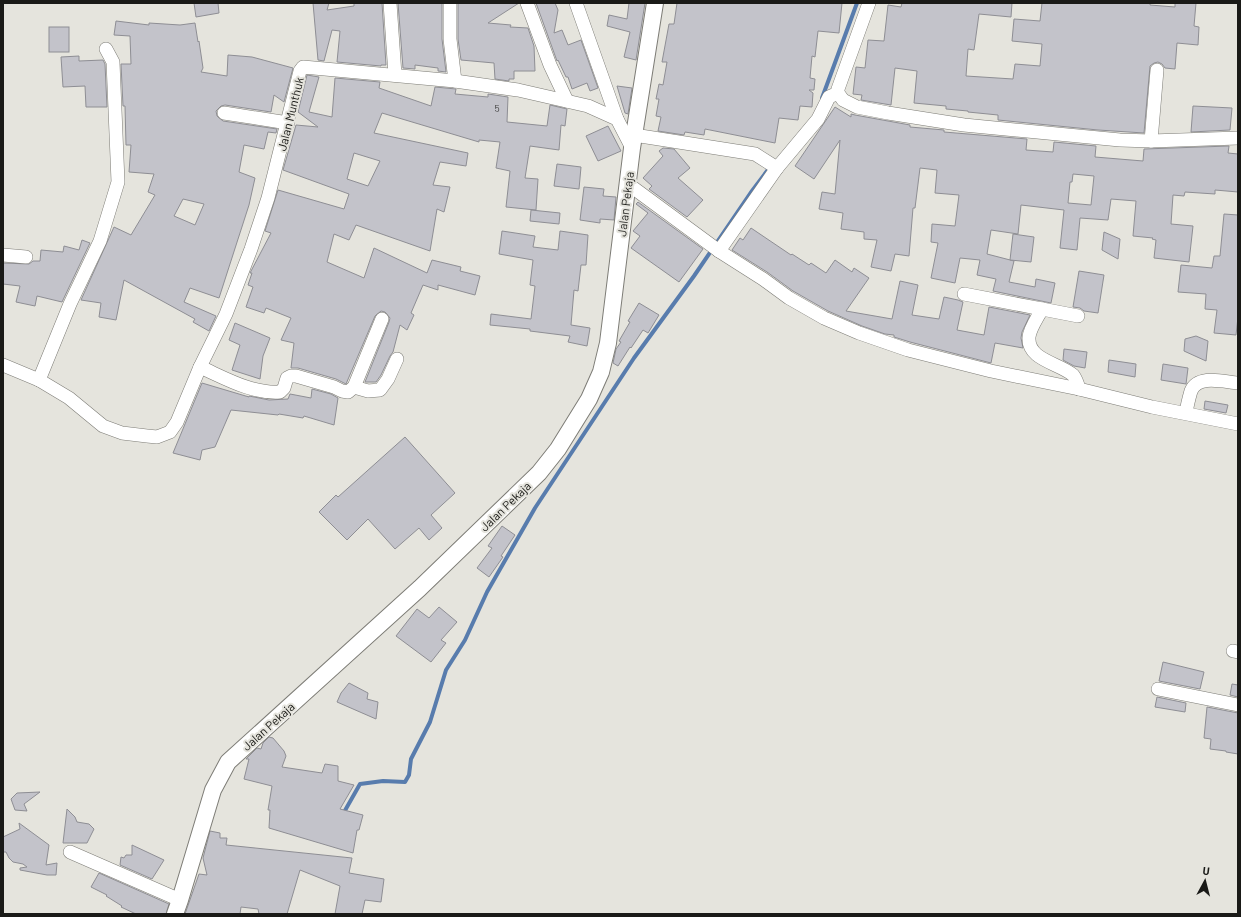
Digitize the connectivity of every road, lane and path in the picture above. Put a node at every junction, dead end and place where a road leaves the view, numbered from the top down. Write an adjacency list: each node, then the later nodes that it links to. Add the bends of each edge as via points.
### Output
1 (390, 3): 9 (street)
2 (450, 3): 10 (street, via 450,39)
3 (527, 3): 12 (street, via 550,65)
4 (576, 3): 14 (street)
5 (655, 3): 18 (street, Jalan Pekaja)
6 (868, 3): 11 (street)
7 (106, 49): 31 (street, via 113,62 118,182 100,241 70,304)
8 (1157, 70): 17 (street)
9 (395, 75): 10 (street, Jalan Munthuk); 15 (street, Jalan Munthuk, via 303,67)
10 (455, 81): 12 (street, Jalan Munthuk, via 518,90)
11 (838, 93): 17 (street, via 843,100 857,107 956,124); 19 (street, via 830,97 818,119)
12 (567, 101): 14 (street, Jalan Munthuk, via 588,106)
13 (224, 114): 15 (street)
14 (617, 119): 18 (street)
15 (288, 123): 30 (street, Jalan Munthuk, via 251,249 226,314)
16 (1238, 138): 17 (street)
17 (1151, 141)
18 (633, 142): 19 (street, via 755,154); 20 (street, Jalan Pekaja)
19 (776, 167): 21 (street)
20 (628, 184): 21 (street); 40 (street, Jalan Pekaja, via 608,343 601,372 589,399 558,449 534,478 420,588 228,762 213,790)
21 (719, 250): 34 (street, via 789,298 824,318 859,333 908,350 991,371)
22 (3, 255): 23 (street)
23 (26, 257)
24 (964, 294): 25 (street)
25 (1042, 309): 26 (street); 34 (street, via 1030,332 1030,347 1035,354 1073,375)
26 (1078, 316)
27 (382, 318): 33 (street)
28 (397, 360): 33 (street, via 388,380 380,390 368,391)
29 (3, 365): 31 (street)
30 (200, 367): 31 (street, Jalan Munthuk, via 177,422 170,432 157,437 122,433 103,426 69,398); 33 (street, via 238,384 272,393 280,392 287,378 291,376 342,391 348,392)
31 (39, 380)
32 (1238, 383): 35 (street, via 1205,380 1195,385)
33 (354, 387)
34 (1079, 389): 35 (street)
35 (1186, 413): 36 (street)
36 (1238, 424)
37 (1158, 689): 38 (street)
38 (1238, 706)
39 (70, 852): 40 (street)
40 (178, 907)

